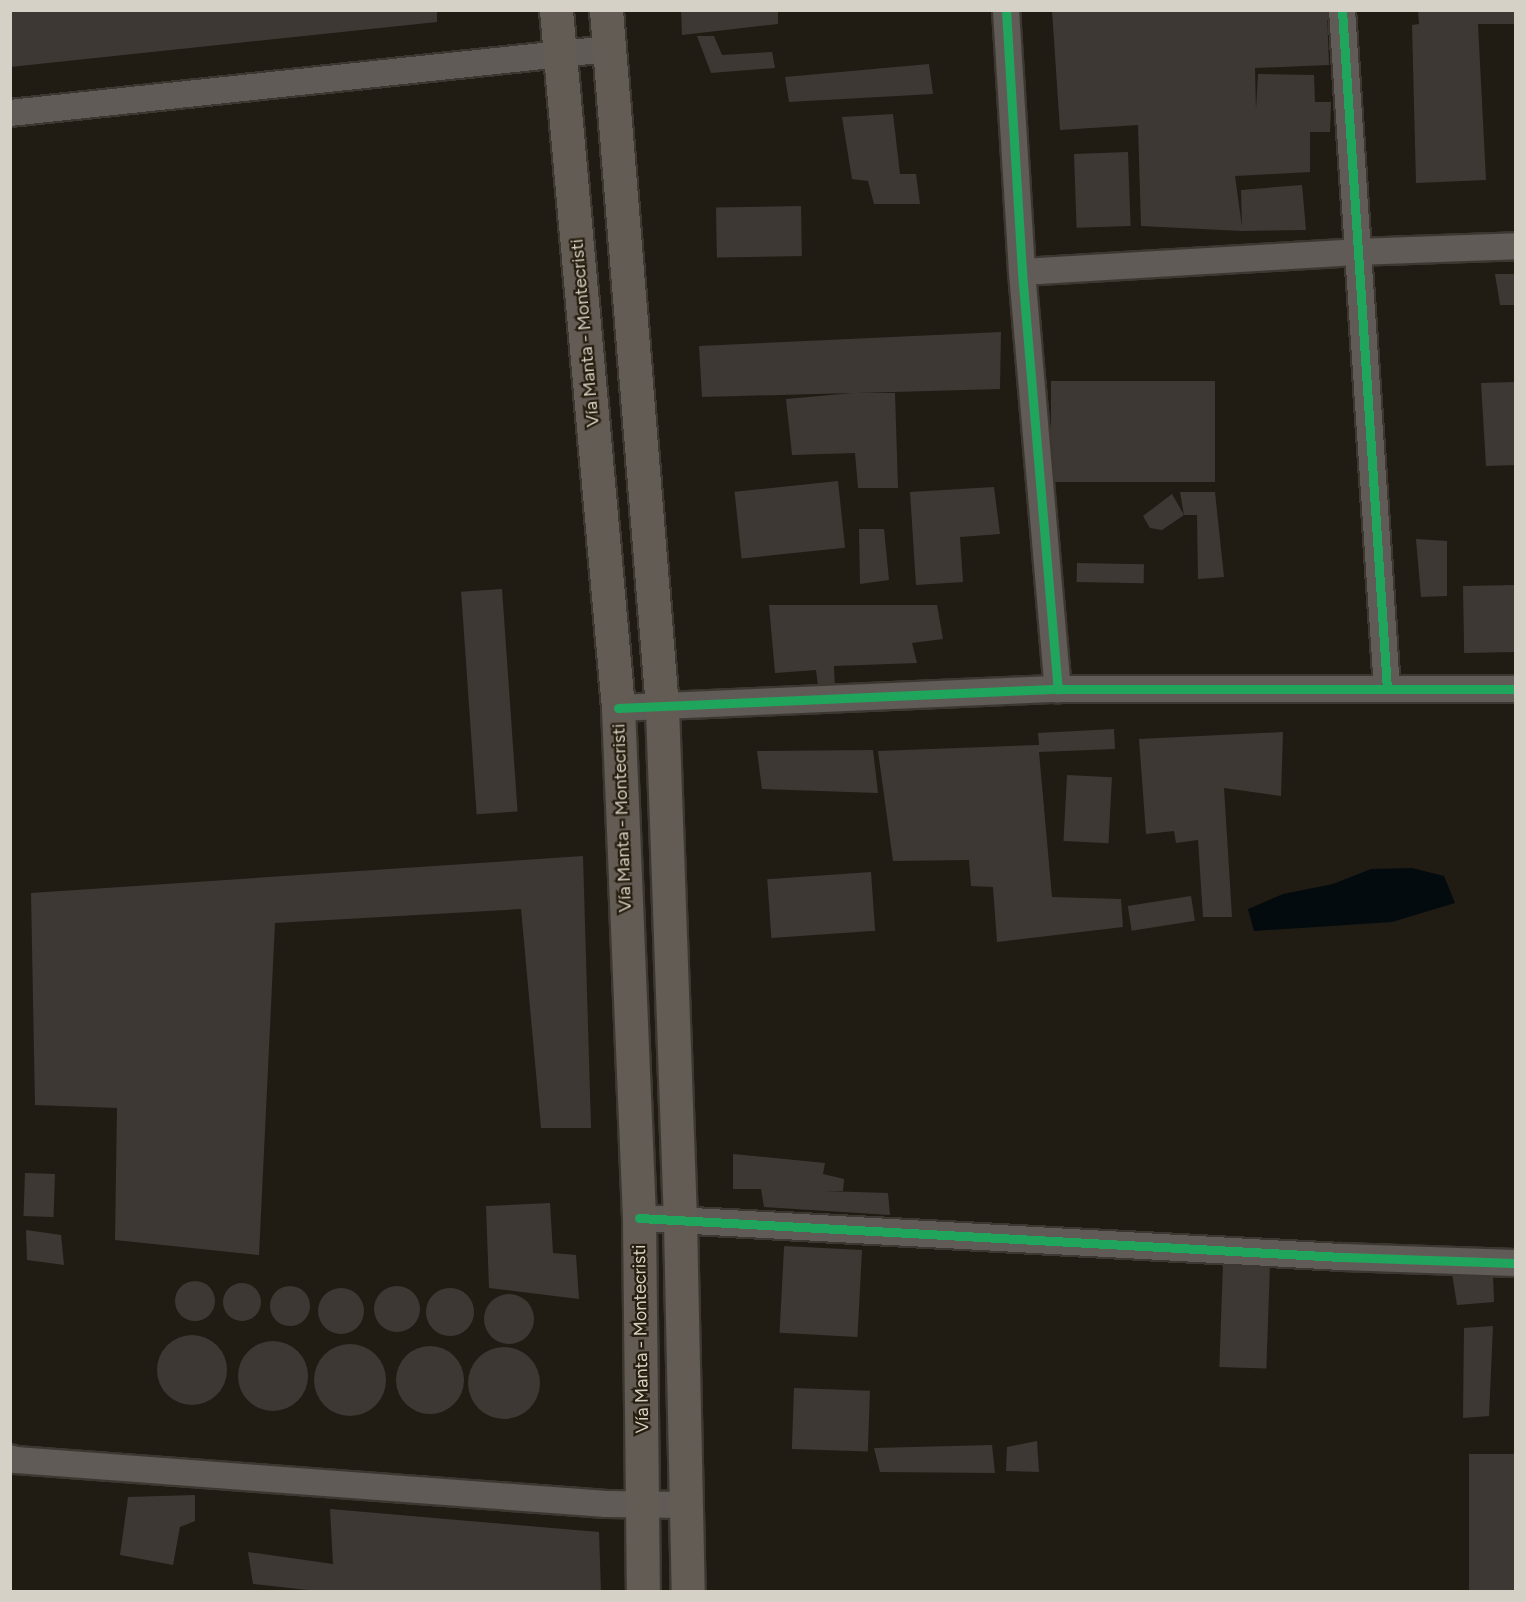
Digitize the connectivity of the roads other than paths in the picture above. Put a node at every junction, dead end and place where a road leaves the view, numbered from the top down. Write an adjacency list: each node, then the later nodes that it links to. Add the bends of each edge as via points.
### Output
1 (556, 10): 6 (main road, Vía Manta - Montecristi)
2 (606, 10): 5 (main road)
3 (1006, 10): 10 (street)
4 (1342, 10): 9 (street)
5 (608, 49): 6 (street); 15 (main road)
6 (560, 53): 7 (street); 14 (main road, Vía Manta - Montecristi)
7 (10, 113)
8 (1515, 246): 9 (street)
9 (1356, 252): 10 (street); 12 (street)
10 (1023, 272): 11 (street)
11 (1058, 689): 12 (street); 15 (street)
12 (1387, 689): 13 (street)
13 (1515, 689)
14 (618, 708): 15 (street); 16 (main road, Vía Manta - Montecristi)
15 (662, 708): 17 (main road)
16 (639, 1218): 17 (street); 20 (main road, Vía Manta - Montecristi)
17 (680, 1222): 18 (street); 21 (main road)
18 (1515, 1263)
19 (10, 1458): 20 (street)
20 (643, 1504): 21 (street); 22 (main road, Vía Manta - Montecristi)
21 (687, 1505): 23 (main road)
22 (643, 1592)
23 (688, 1592)

